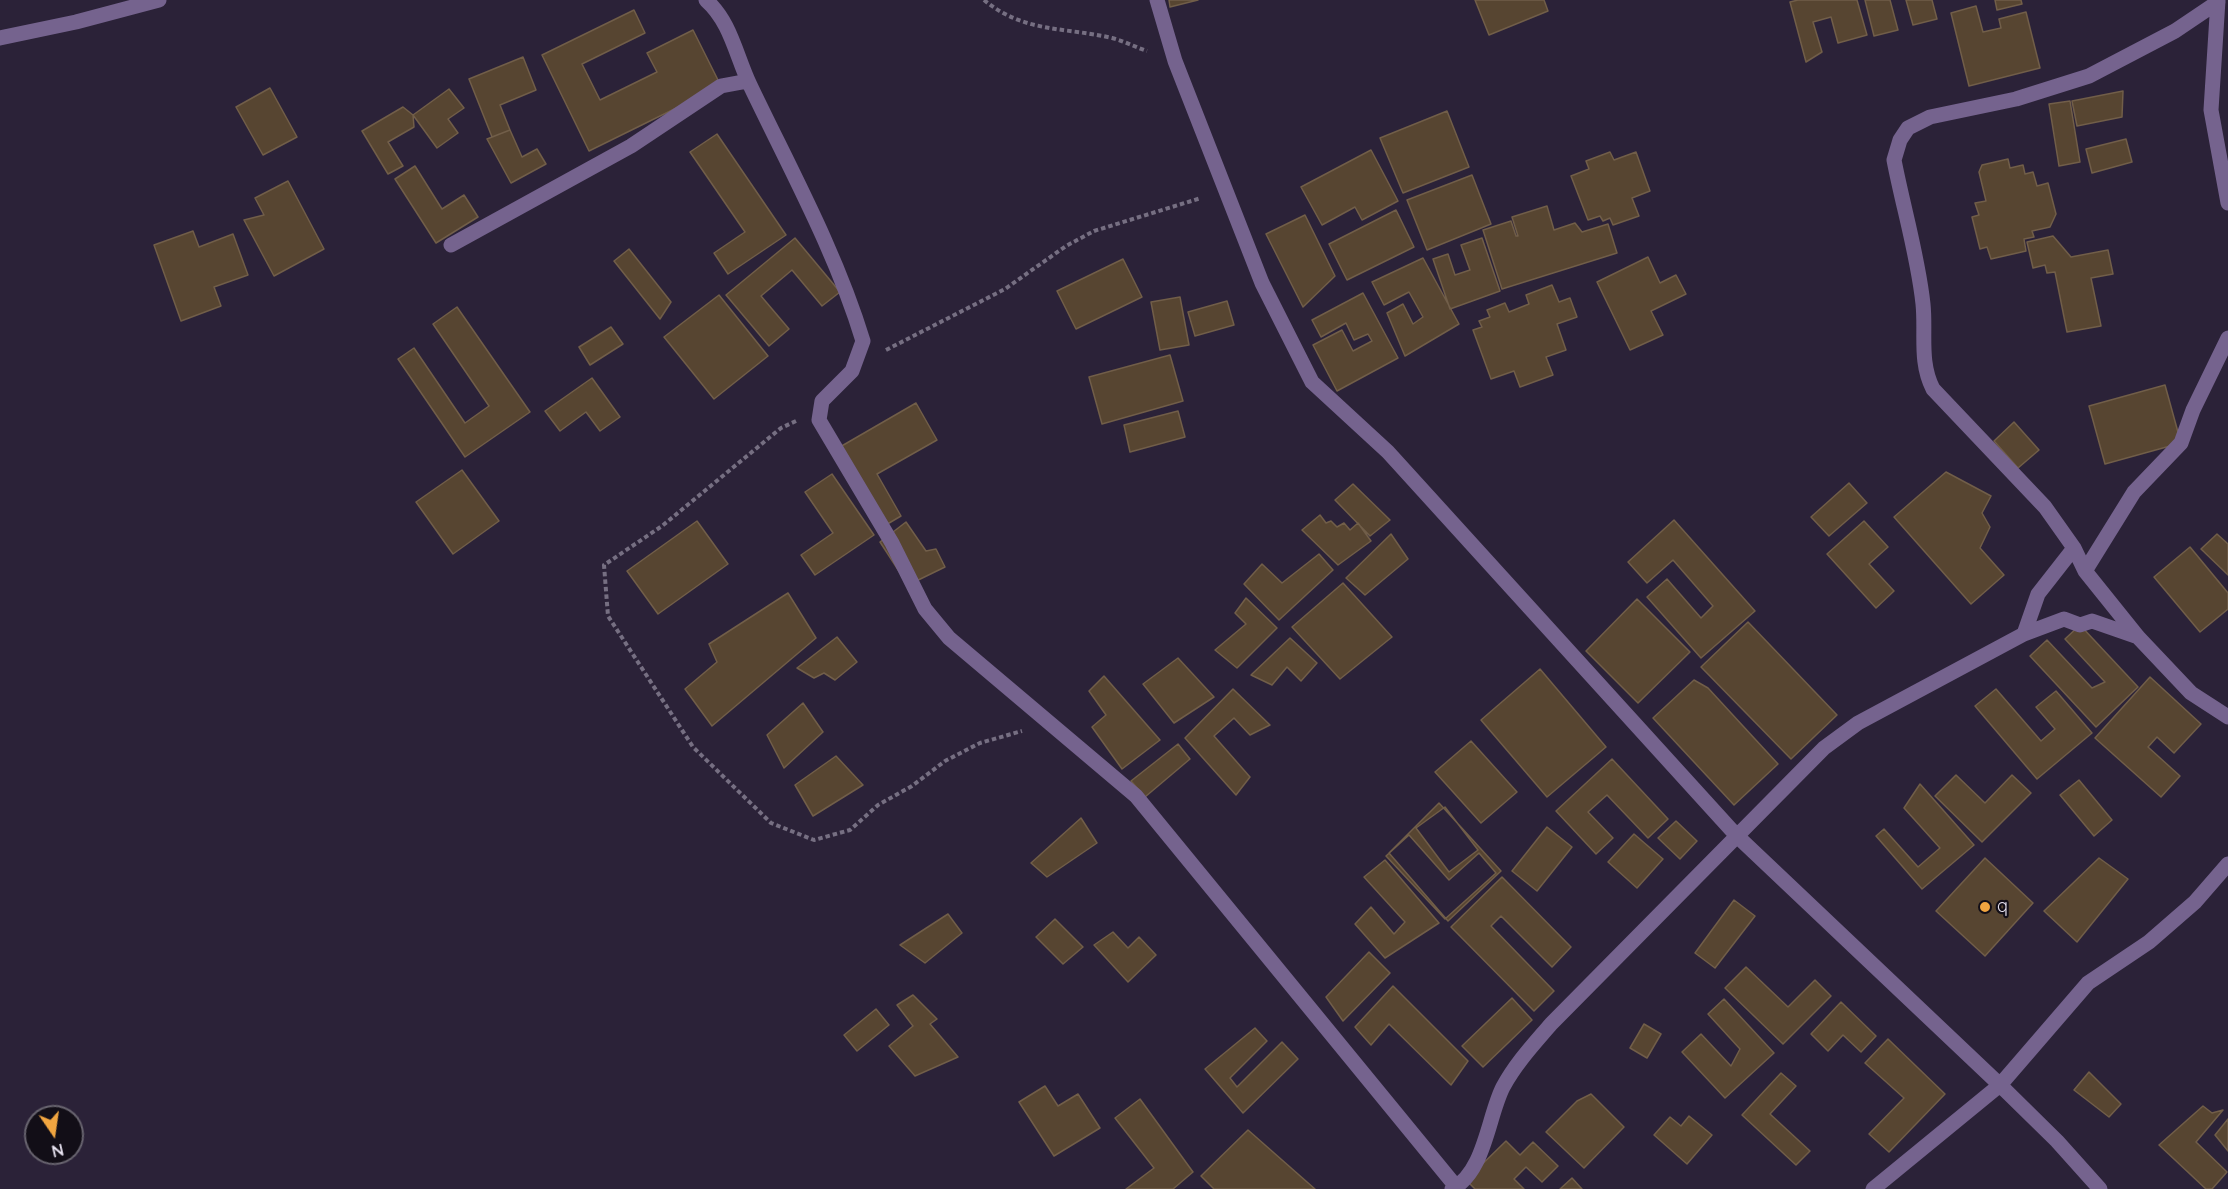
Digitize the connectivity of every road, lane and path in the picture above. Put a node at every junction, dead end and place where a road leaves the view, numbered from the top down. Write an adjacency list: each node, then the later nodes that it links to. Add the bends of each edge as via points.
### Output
1 (706, 0): 8 (street, via 723,20)
2 (984, 0): 7 (path, via 1002,15 1022,22 1112,38)
3 (1157, 0): 7 (street)
4 (151, 1): 6 (street)
5 (2218, 1): 10 (street, via 2211,110); 15 (street, via 2175,31 2089,76 2016,99 1930,117 1908,128 1895,150 1923,303 1927,376 1933,389 2045,507)
6 (0, 38)
7 (1175, 61): 9 (street)
8 (748, 81): 11 (street, via 721,86 632,146); 13 (street, via 856,317 863,341)
9 (1224, 189): 13 (path, via 1094,231 1005,289); 21 (street, via 1262,283 1312,382 1388,452)
10 (2228, 203)
11 (451, 245)
12 (2228, 338): 16 (street, via 2181,443 2134,492)
13 (852, 371): 14 (street, via 822,401)
14 (819, 412): 20 (street, via 822,429 892,543 925,609 949,638); 20 (path, via 781,428 662,526 604,565 608,616 693,747 771,823 814,840 850,830 878,805 912,786 945,760)
15 (2074, 548): 16 (street); 17 (street, via 2038,594)
16 (2085, 571): 18 (street)
17 (2024, 634): 18 (street, via 2064,619 2080,625 2092,621); 21 (street, via 1858,723 1824,748)
18 (2138, 637): 19 (street, via 2191,693)
19 (2228, 717)
20 (1044, 721): 24 (street, via 1136,796)
21 (1736, 835): 23 (street); 24 (street, via 1551,1024 1514,1068 1497,1100 1478,1160)
22 (2228, 864): 23 (street, via 2195,902 2149,942 2088,983)
23 (2000, 1085): 25 (street); 26 (street)
24 (1456, 1188)
25 (1873, 1189)
26 (2100, 1189)

